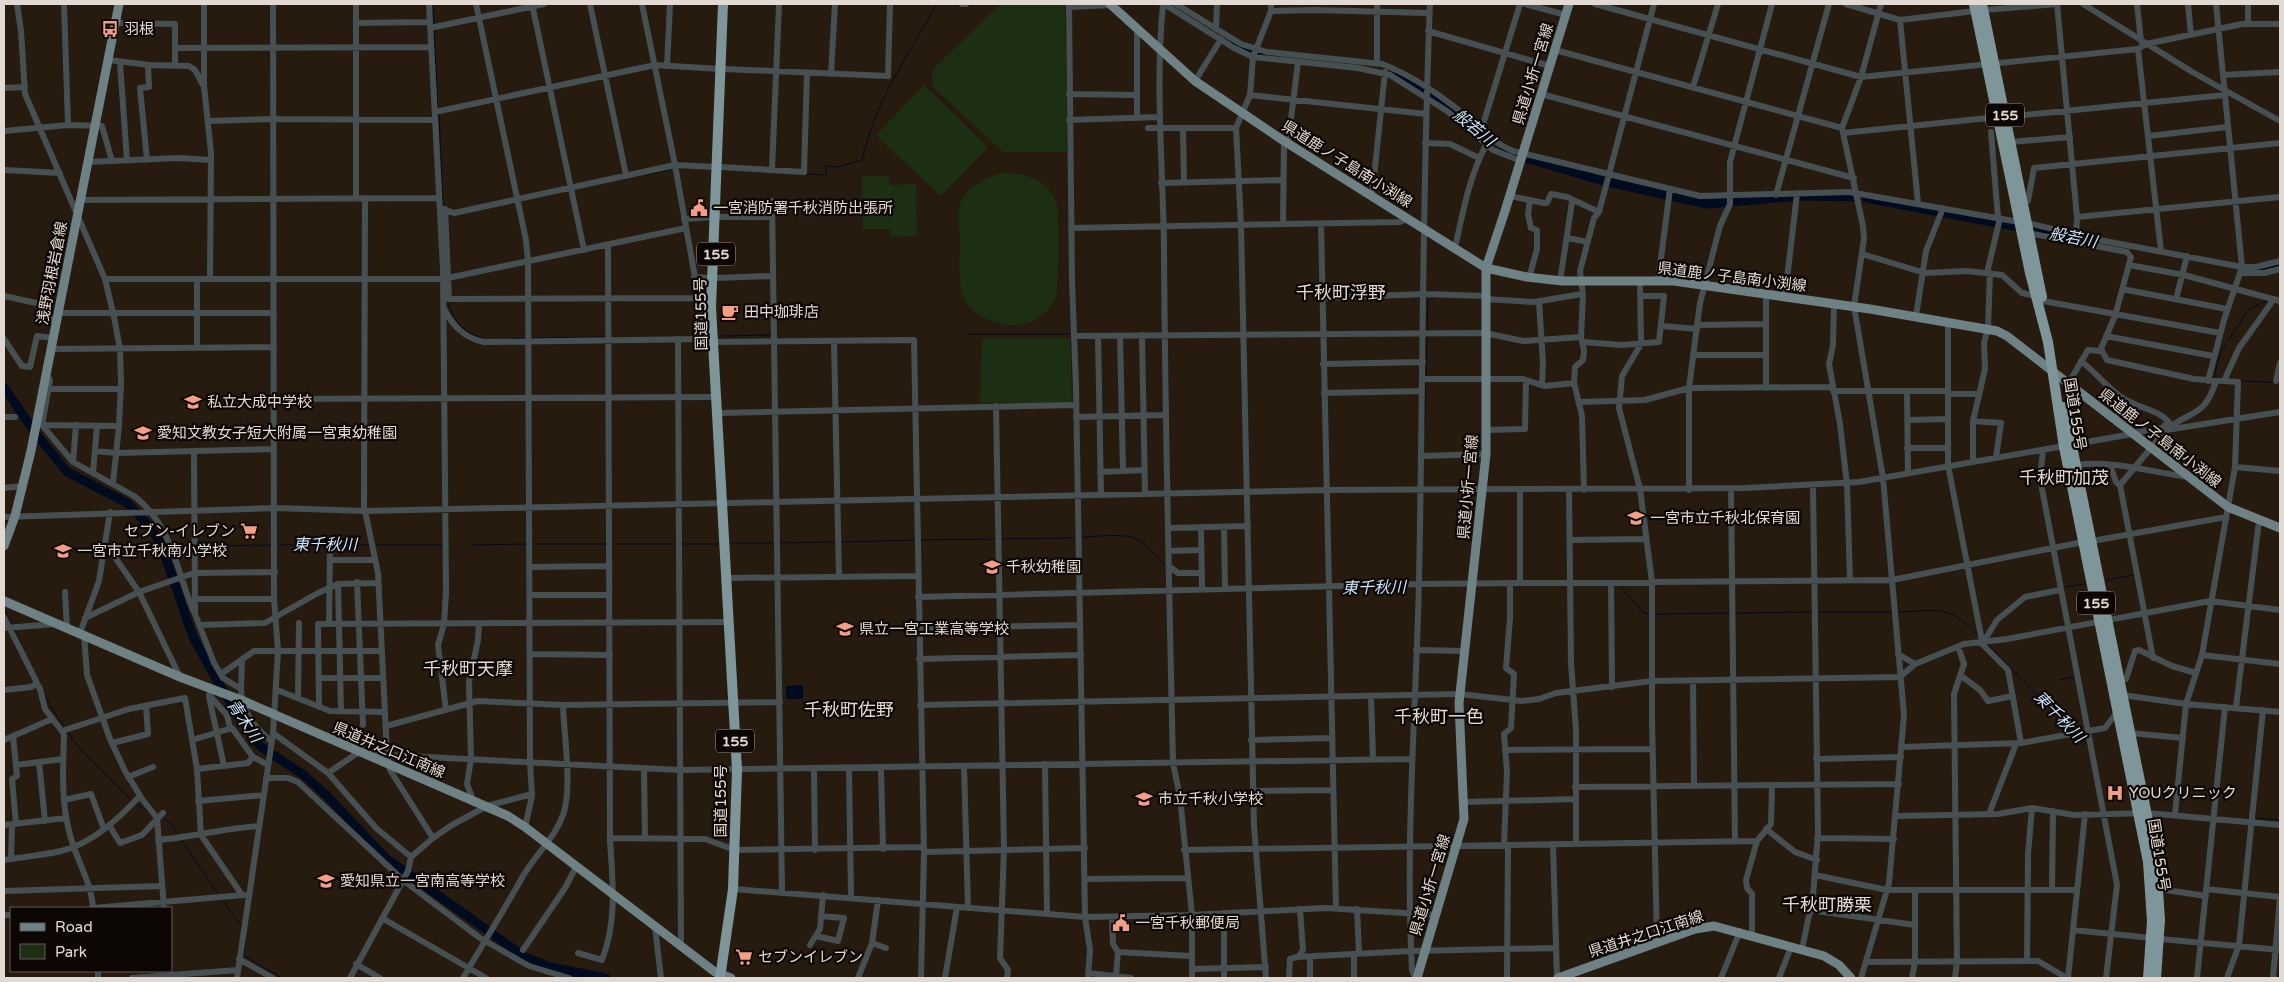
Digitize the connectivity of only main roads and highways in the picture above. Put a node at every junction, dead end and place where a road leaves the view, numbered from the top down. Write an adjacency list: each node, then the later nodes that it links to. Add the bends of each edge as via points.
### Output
1 (119, 4): 17 (main road, 浅野羽根岩倉線, via 46,382 23,486)
2 (723, 4): 7 (highway, 国道155号 / 155)
3 (727, 4): 7 (highway, 国道155号 / 155)
4 (1111, 4): 10 (main road, 県道鹿ノ子島南小渕線, via 1195,81)
5 (1569, 4): 10 (main road, 県道小折一宮線)
6 (1979, 7): 8 (highway, 国道155号 / 155)
7 (722, 69): 11 (highway, 国道155号 / 155)
8 (2002, 117): 9 (highway, 国道155号 / 155); 9 (highway, 国道155号 / 155, via 2011,142)
9 (2025, 228): 12 (highway, 国道155号 / 155)
10 (1486, 268): 12 (main road, 県道鹿ノ子島南小渕線, via 1560,281 1658,281 1706,286 1988,328 2007,336); 23 (main road, 県道小折一宮線, via 1486,454 1460,694 1464,819)
11 (711, 341): 14 (highway, 国道155号 / 155); 14 (highway, 国道155号 / 155, via 720,413)
12 (2056, 376): 13 (highway, 国道155号 / 155); 15 (main road, 県道鹿ノ子島南小渕線, via 2227,512)
13 (2068, 447): 16 (highway, 国道155号 / 155); 16 (highway, 国道155号 / 155, via 2076,465)
14 (722, 504): 22 (highway, 国道155号 / 155, via 737,770 733,889)
15 (2280, 528)
16 (2087, 542): 19 (highway, 国道155号 / 155)
17 (4, 546)
18 (4, 601): 22 (main road, 県道井之口江南線 / 155, via 210,692 241,700 487,806 525,827)
19 (2104, 621): 20 (highway, 国道155号 / 155, via 2118,711); 20 (highway, 国道155号 / 155, via 2123,695)
20 (2142, 813): 21 (highway, 国道155号 / 155); 21 (highway, 国道155号 / 155, via 2159,889)
21 (2156, 938): 26 (highway, 国道155号 / 155); 27 (highway, 国道155号 / 155)
22 (723, 978)
23 (1416, 978)
24 (1558, 978): 25 (main road, 県道井之口江南線, via 1705,926 1752,935 1831,959)
25 (1851, 978)
26 (2148, 978)
27 (2156, 978)

